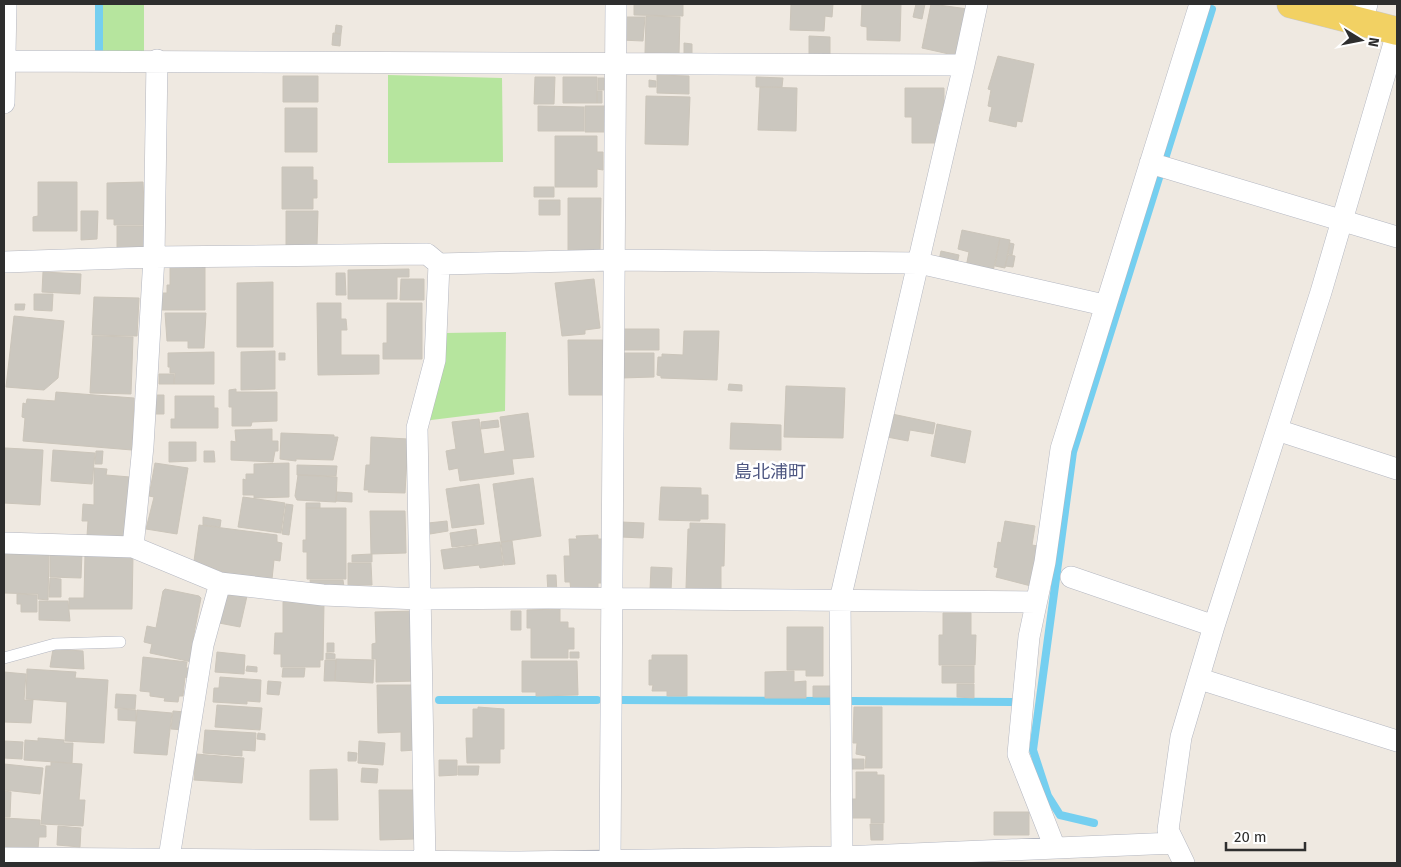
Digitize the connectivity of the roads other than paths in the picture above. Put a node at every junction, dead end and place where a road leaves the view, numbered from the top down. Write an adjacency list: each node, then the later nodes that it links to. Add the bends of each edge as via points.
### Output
1 (6, 4): 9 (street)
2 (616, 4): 10 (street)
3 (977, 4): 11 (street)
4 (1200, 4): 13 (street)
5 (1291, 4): 6 (main road)
6 (1364, 13): 7 (main road)
7 (1397, 32): 14 (street)
8 (157, 60): 9 (street); 10 (street); 16 (street)
9 (4, 61): 12 (street)
10 (616, 64): 11 (street); 17 (street)
11 (964, 66): 19 (street)
12 (4, 103)
13 (1159, 165): 14 (street); 21 (street)
14 (1342, 219): 15 (street); 22 (street)
15 (1397, 236)
16 (154, 257): 18 (street); 20 (street, via 427,254); 25 (street, via 143,446)
17 (614, 260): 19 (street); 20 (street); 28 (street)
18 (4, 262)
19 (918, 263): 21 (street); 30 (street)
20 (439, 264): 29 (street, via 435,360 417,428)
21 (1104, 305): 31 (street, via 1061,449)
22 (1277, 430): 23 (street); 32 (street)
23 (1397, 468)
24 (4, 543): 25 (street)
25 (133, 547): 27 (street)
26 (1071, 577): 32 (street)
27 (220, 583): 29 (street, via 323,595); 41 (street, via 203,645)
28 (612, 598): 29 (street); 30 (street); 42 (street)
29 (419, 599): 43 (street)
30 (840, 600): 31 (street); 39 (street)
31 (1036, 602): 38 (street, via 1029,637 1018,754)
32 (1214, 626): 35 (street)
33 (120, 642): 34 (lane, via 55,644)
34 (4, 658)
35 (1200, 679): 36 (street); 37 (street, via 1182,737 1168,830)
36 (1397, 741)
37 (1174, 843): 38 (street); 44 (street)
38 (1055, 848): 39 (street)
39 (842, 856): 42 (street)
40 (4, 858): 41 (street)
41 (169, 858): 43 (street)
42 (610, 860): 43 (street)
43 (425, 862)
44 (1184, 863)

